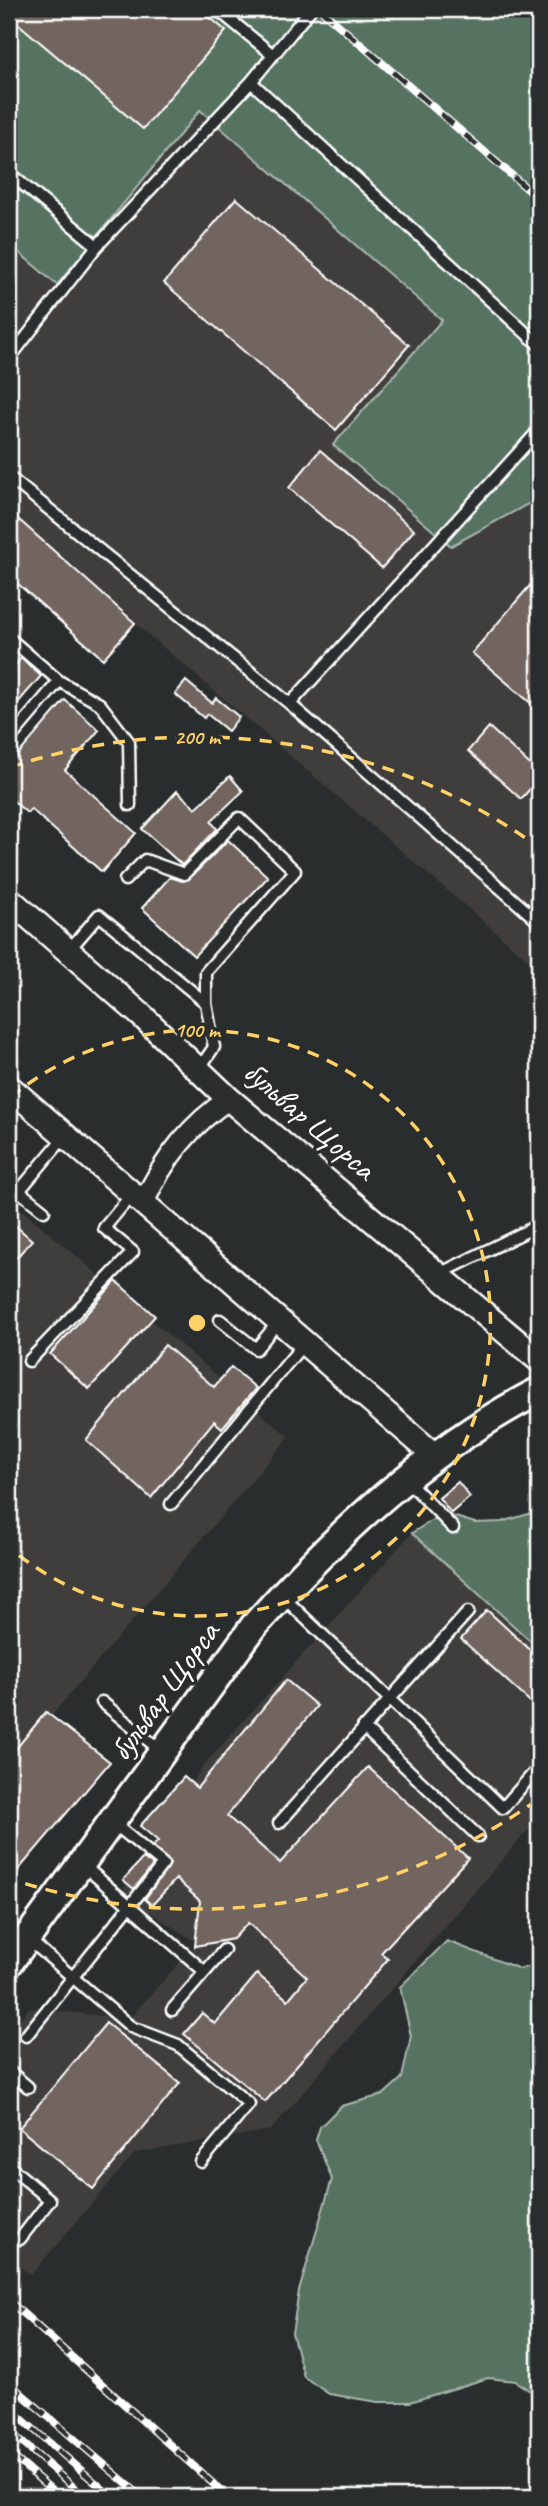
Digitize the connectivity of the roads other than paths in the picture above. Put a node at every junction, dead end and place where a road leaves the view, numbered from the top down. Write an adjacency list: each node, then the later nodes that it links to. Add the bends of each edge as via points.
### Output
1 (217, 9): 3 (lane)
2 (311, 9): 3 (lane)
3 (272, 54): 4 (lane)
4 (251, 82): 6 (lane); 7 (lane)
5 (9, 173): 6 (lane)
6 (97, 246): 8 (lane)
7 (539, 345)
8 (9, 359)
9 (539, 430): 13 (lane)
10 (9, 477): 13 (lane)
11 (9, 638): 12 (lane)
12 (60, 681): 14 (lane); 15 (lane, via 100,704 129,742)
13 (290, 704): 18 (lane)
14 (9, 740)
15 (130, 806)
16 (125, 880): 20 (lane, via 145,860 184,874 239,818 295,871 208,967)
17 (9, 899): 19 (street, бульвар Щорса)
18 (539, 922)
19 (68, 951): 20 (lane, via 99,915); 21 (street, бульвар Щорса)
20 (206, 1003): 21 (lane, via 214,1047)
21 (199, 1069): 23 (street, бульвар Щорса)
22 (9, 1087): 24 (street)
23 (229, 1098): 27 (street, via 202,1117); 30 (street, бульвар Щорса)
24 (67, 1135): 26 (lane); 27 (street)
25 (9, 1183): 26 (lane)
26 (19, 1191): 28 (lane)
27 (138, 1197): 32 (street); 35 (lane, via 104,1228 133,1252)
28 (44, 1211)
29 (539, 1225): 30 (lane)
30 (437, 1275): 34 (street, бульвар Щорса)
31 (220, 1320): 32 (lane, via 256,1349)
32 (279, 1320): 33 (street)
33 (305, 1342): 37 (street); 39 (lane)
34 (539, 1360)
35 (29, 1361)
36 (539, 1391): 37 (main road, бульвар Щорса)
37 (434, 1455): 38 (main road, бульвар Щорса)
38 (405, 1479): 40 (lane); 41 (main road, бульвар Щорса, via 358,1518)
39 (171, 1504)
40 (453, 1528)
41 (281, 1595): 43 (lane); 46 (main road, бульвар Щорса)
42 (468, 1612): 43 (lane)
43 (390, 1697): 45 (lane); 47 (lane, via 503,1808)
44 (102, 1702): 46 (lane)
45 (363, 1727): 49 (lane); 50 (lane)
46 (162, 1753): 48 (main road, бульвар Щорса)
47 (539, 1767)
48 (112, 1822): 51 (main road, бульвар Щорса); 52 (lane, via 163,1864)
49 (279, 1823)
50 (478, 1836)
51 (82, 1864): 52 (lane); 53 (main road, бульвар Щорса)
52 (130, 1906): 56 (lane); 57 (lane)
53 (27, 1938): 55 (main road, бульвар Щорса); 57 (lane)
54 (224, 1950): 56 (lane)
55 (9, 1963)
56 (205, 1972): 58 (lane)
57 (72, 1978): 59 (lane); 62 (lane, via 131,2027 178,2045 248,2104)
58 (172, 2010)
59 (26, 2036)
60 (9, 2071): 61 (lane)
61 (28, 2087)
62 (201, 2162)
63 (9, 2166): 64 (lane, via 50,2200)
64 (20, 2239)

